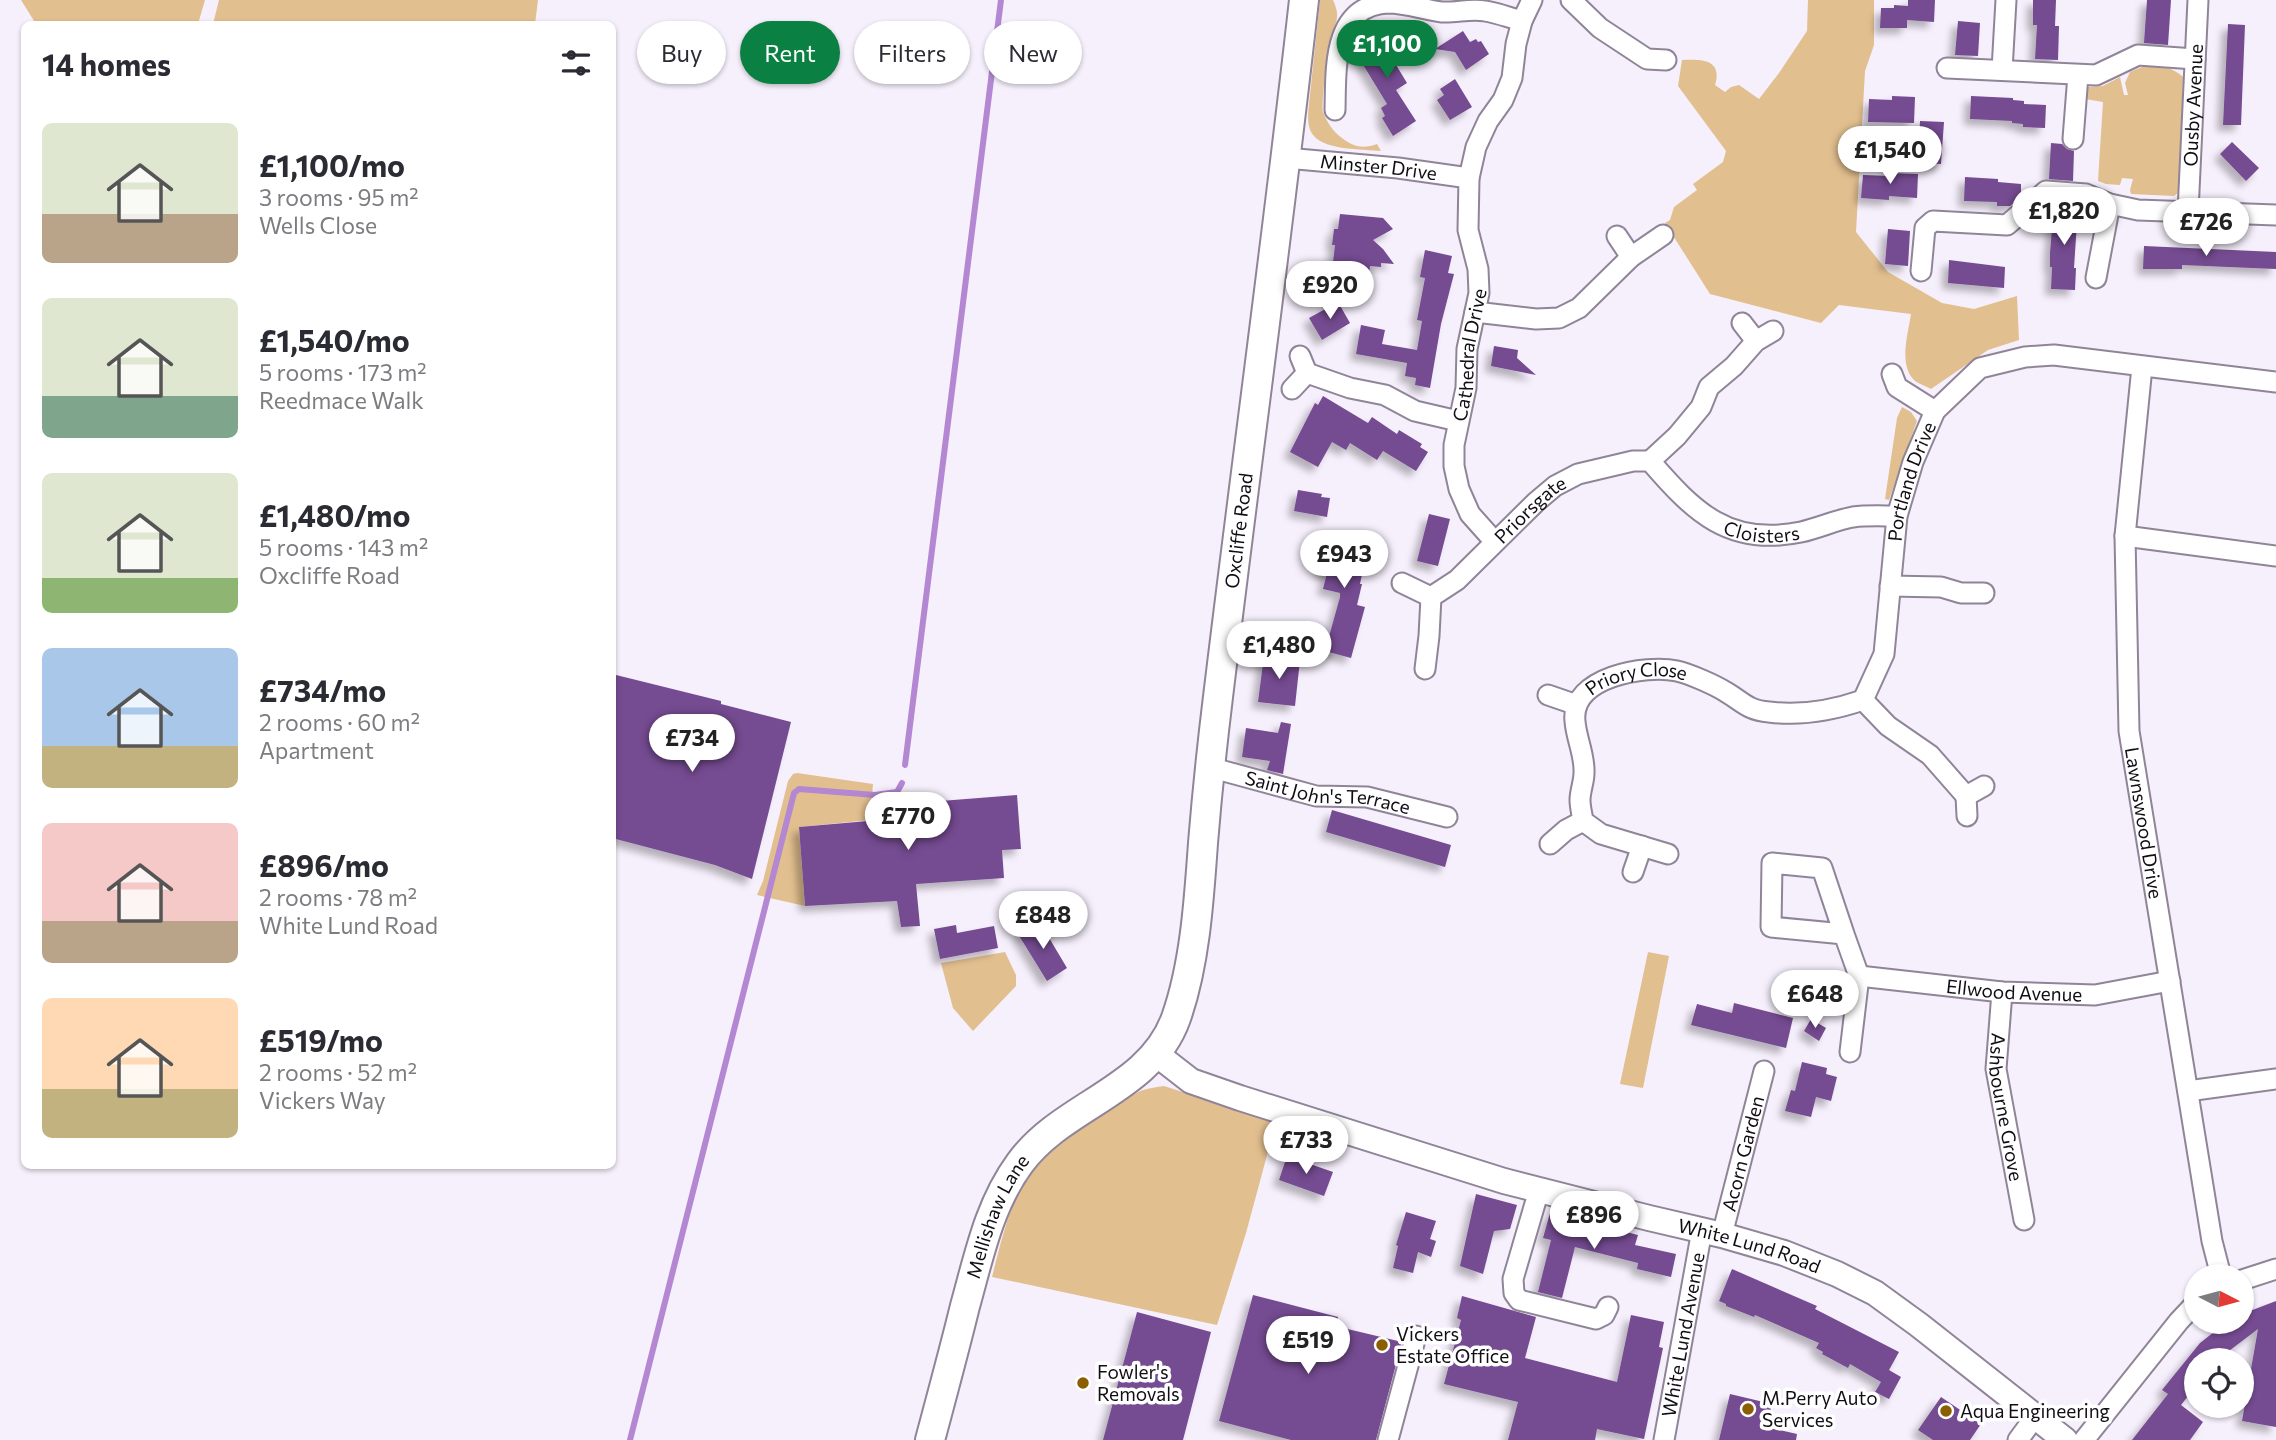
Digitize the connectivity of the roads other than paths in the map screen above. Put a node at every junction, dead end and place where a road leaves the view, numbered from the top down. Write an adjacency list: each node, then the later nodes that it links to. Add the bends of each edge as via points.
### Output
1 (1304, 0): 15 (main road, Oxcliffe Road)
2 (1532, 0): 7 (street, Cathedral Drive)
3 (1571, 0): 9 (street, via 1600,28 1647,59)
4 (2006, 0): 11 (street)
5 (2198, 0): 8 (street, Ousby Avenue)
6 (1355, 6): 7 (street, via 1387,3 1444,12 1486,10); 13 (street, via 1340,39)
7 (1522, 21): 16 (street, Cathedral Drive, via 1512,78 1476,147)
8 (2195, 59): 12 (street, via 2138,55 2096,75); 18 (street, Ousby Avenue)
9 (1666, 60)
10 (1947, 68): 11 (street)
11 (2002, 70): 12 (street)
12 (2078, 75): 14 (street)
13 (1340, 99)
14 (2073, 139)
15 (1286, 158): 16 (street, Minster Drive); 46 (main road, Oxcliffe Road)
16 (1469, 178): 25 (street, Cathedral Drive, via 1468,230 1478,270)
17 (2110, 204): 18 (street); 23 (street, via 2086,194 2046,191 2007,225 1933,221 1925,228); 24 (street)
18 (2188, 212): 19 (street)
19 (2276, 215)
20 (1663, 234): 22 (street)
21 (1617, 236): 22 (street)
22 (1631, 257): 25 (street, via 1579,308 1559,318)
23 (1921, 271)
24 (2096, 278)
25 (1475, 312): 32 (street, Cathedral Drive)
26 (1742, 323): 33 (street, via 1764,336 1709,387 1701,407)
27 (2142, 366): 28 (street, Portland Drive); 31 (street, Portland Drive, via 2054,355 2025,358 1980,368); 35 (street, Lawnswood Drive)
28 (2276, 382)
29 (1893, 383): 31 (street)
30 (1292, 389): 32 (street, via 1303,364 1350,388 1385,395 1415,411)
31 (1934, 411): 34 (street, Portland Drive)
32 (1458, 421): 36 (street, Cathedral Drive, via 1454,466 1459,489 1470,514)
33 (1650, 461): 34 (street, Cloisters, via 1705,517 1737,531 1772,537 1854,517); 36 (street, Priorsgate, via 1578,474 1555,486)
34 (1897, 516): 39 (street, Portland Drive)
35 (2124, 536): 37 (street); 58 (street, Lawnswood Drive, via 2129,731)
36 (1495, 542): 41 (street, Priorsgate, via 1457,580)
37 (2276, 556)
38 (1402, 583): 41 (street)
39 (1890, 586): 40 (street); 44 (street, Portland Drive, via 1884,654)
40 (1990, 592)
41 (1431, 597): 42 (street)
42 (1431, 659)
43 (1548, 695): 45 (street)
44 (1863, 699): 45 (street, Priory Close, via 1837,709 1769,712 1746,707 1726,692 1678,671 1650,670 1606,678); 48 (street, via 1888,726 1930,755)
45 (1577, 705): 51 (street, Priory Close, via 1574,720 1584,772)
46 (1209, 766): 50 (street, Saint John's Terrace, via 1316,796 1367,797); 61 (main road, Oxcliffe Road, via 1198,917 1181,1000 1167,1038)
47 (1984, 786): 48 (street)
48 (1966, 796): 49 (street)
49 (1967, 816)
50 (1447, 817)
51 (1583, 821): 52 (street); 53 (street, via 1601,834)
52 (1552, 836)
53 (1642, 846): 54 (street); 55 (street)
54 (1668, 854)
55 (1633, 872)
56 (1844, 934): 56 (street, via 1771,928 1772,863 1822,868); 57 (street)
57 (1859, 976): 59 (street, Ellwood Avenue); 60 (street)
58 (2170, 981): 59 (street, Ellwood Avenue, via 2095,995); 64 (street, Lawnswood Drive)
59 (2001, 992): 66 (street, Ashbourne Grove, via 1996,1069)
60 (1850, 1052)
61 (1155, 1053): 65 (street, White Lund Road, via 1191,1081); 75 (main road, Mellishaw Lane, via 1129,1080 1039,1142 1005,1185 989,1221)
62 (1765, 1067): 67 (street, Acorn Garden)
63 (2276, 1079): 64 (street)
64 (2188, 1091): 68 (street, Lawnswood Drive)
65 (1539, 1190): 67 (street, White Lund Road); 71 (street, via 1513,1279 1514,1293 1519,1300 1596,1319)
66 (2024, 1220)
67 (1712, 1232): 74 (street, White Lund Road, via 1784,1253 1875,1293); 77 (street, White Lund Avenue)
68 (2218, 1264)
69 (2276, 1269): 70 (street)
70 (2254, 1276)
71 (1608, 1307)
72 (2184, 1316): 80 (street)
73 (1416, 1336): 76 (street)
74 (2035, 1417): 78 (street); 79 (street, White Lund Road)
75 (930, 1440)
76 (1388, 1440)
77 (1664, 1440)
78 (2018, 1440)
79 (2065, 1440)
80 (2084, 1440)

